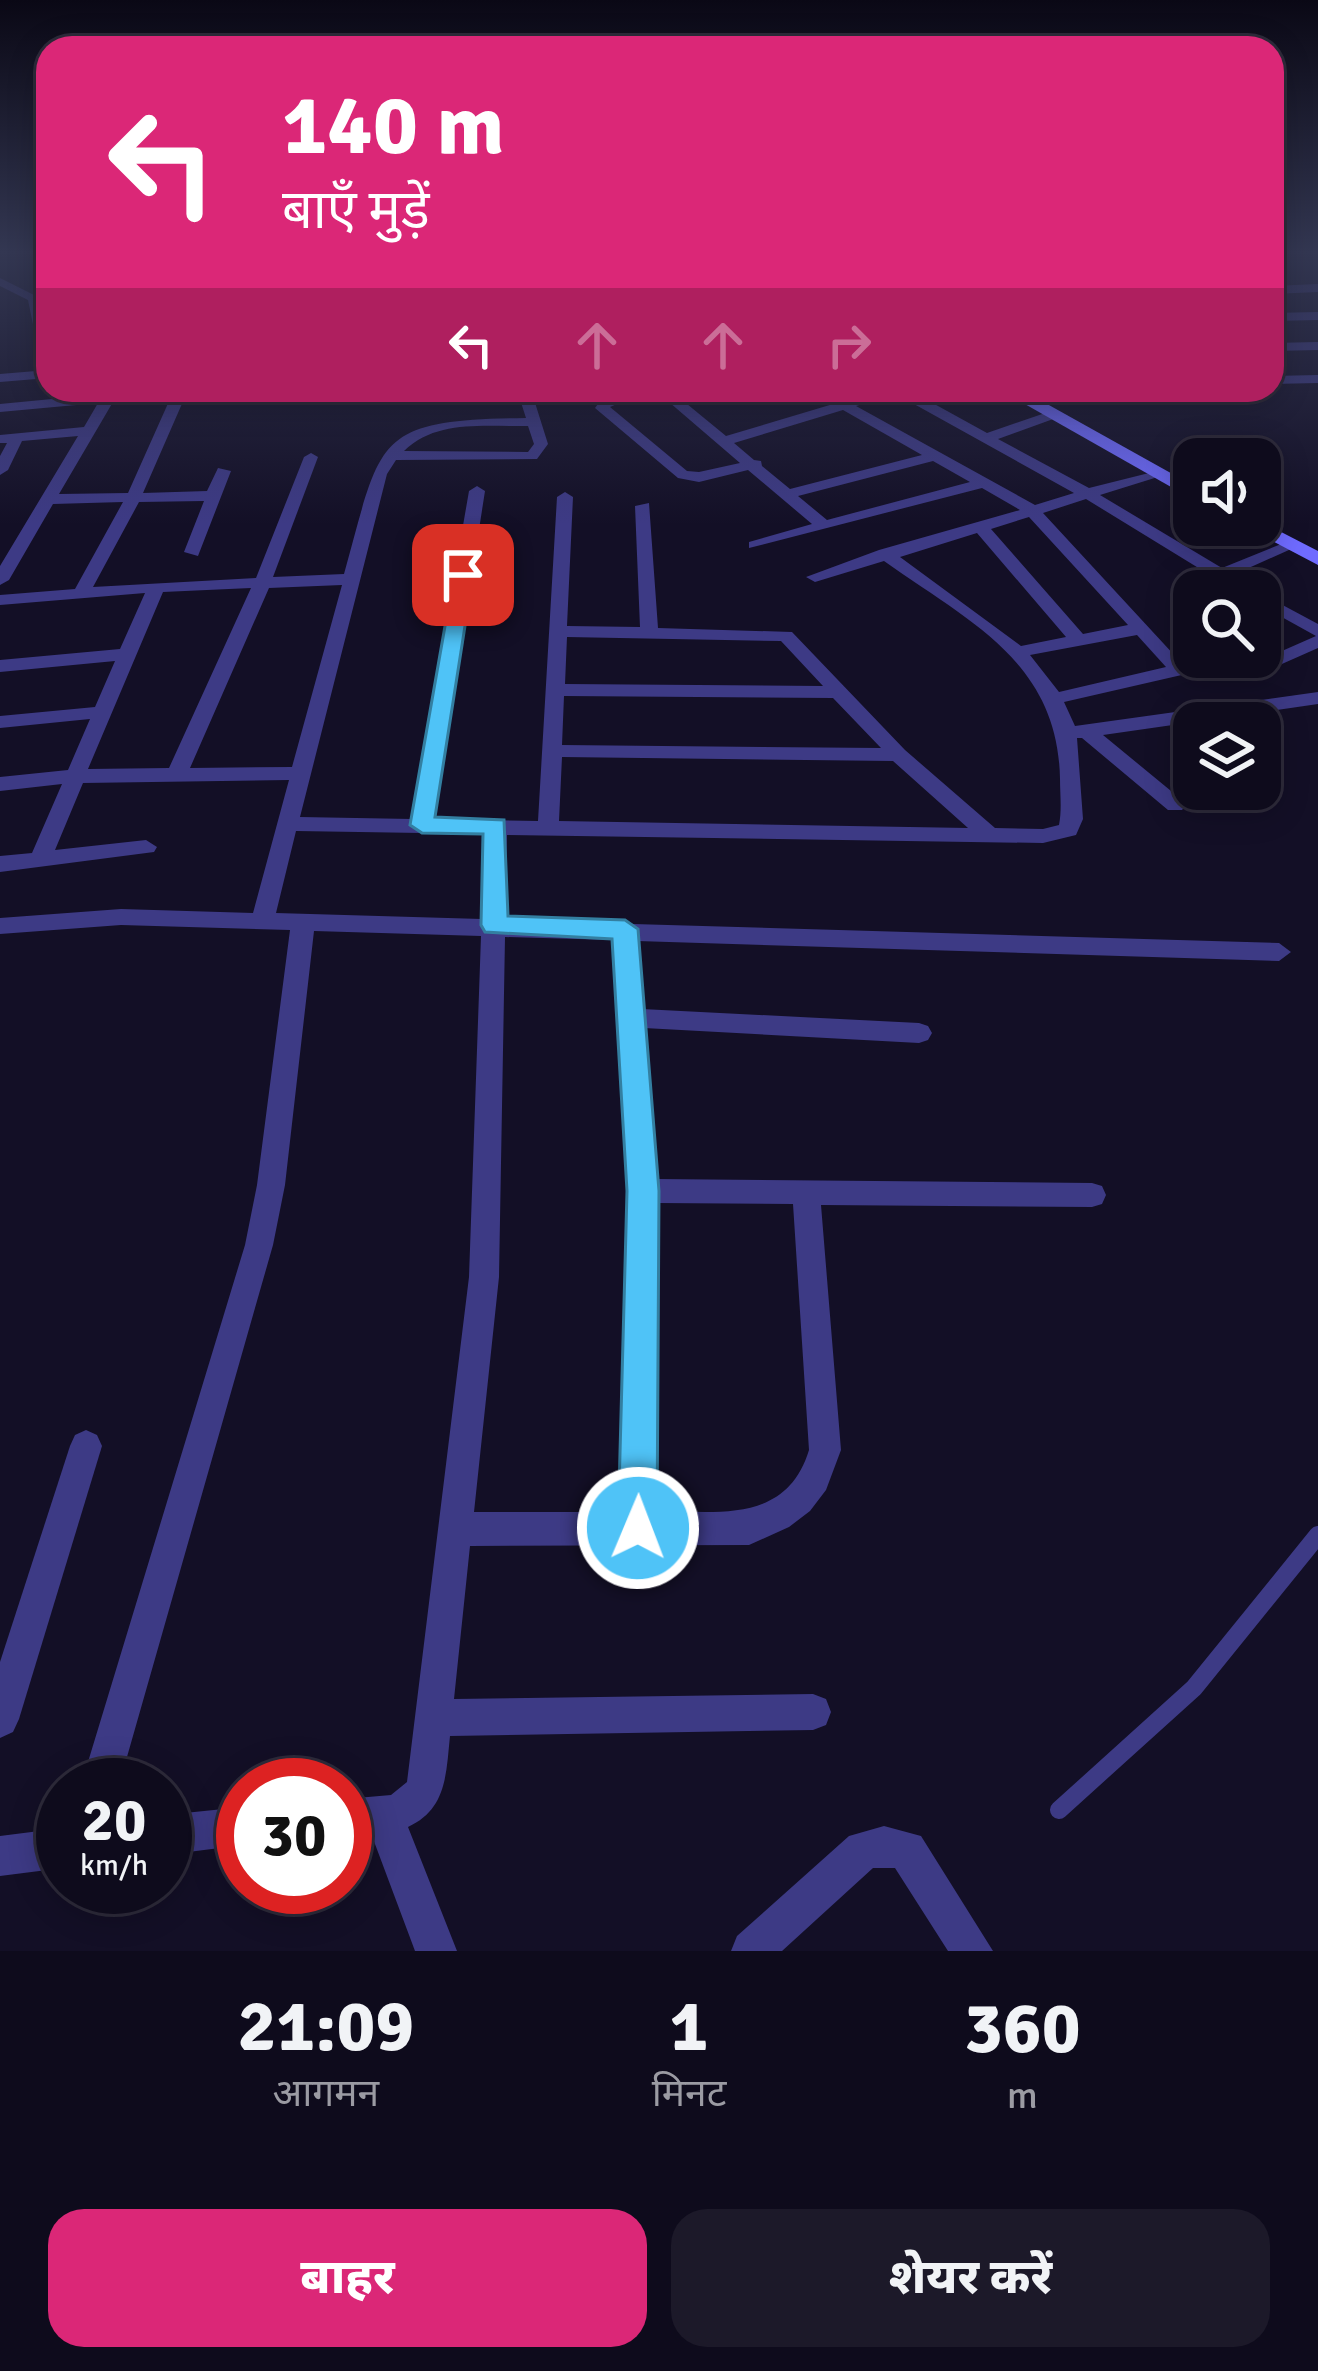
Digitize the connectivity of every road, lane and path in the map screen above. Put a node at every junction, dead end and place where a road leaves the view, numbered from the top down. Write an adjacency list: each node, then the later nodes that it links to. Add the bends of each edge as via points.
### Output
1 (1318, 346): 2 (street)
2 (1284, 347)
3 (36, 375): 4 (street)
4 (0, 378)
5 (1318, 379): 6 (street)
6 (1284, 380)
7 (48, 402): 17 (street)
8 (106, 402): 20 (street)
9 (176, 402): 38 (street)
10 (526, 402): 19 (street)
11 (606, 402): 27 (street, via 602,408 682,475)
12 (677, 402): 23 (street)
13 (845, 402): 23 (street)
14 (863, 402): 25 (street)
15 (919, 402): 22 (street)
16 (1029, 402): 18 (main road)
17 (0, 408)
18 (1051, 415): 22 (street); 30 (main road)
19 (530, 422): 24 (street, via 422,427); 24 (street, via 541,444 532,456)
20 (89, 431): 21 (street); 39 (street)
21 (8, 438): 28 (street)
22 (986, 438): 35 (street)
23 (726, 440): 27 (street)
24 (388, 455): 53 (street)
25 (936, 456): 32 (street); 34 (street)
26 (311, 458): 55 (street)
27 (756, 464): 34 (street)
28 (0, 470)
29 (223, 471): 36 (street)
30 (1156, 473): 31 (main road); 35 (street)
31 (1173, 482)
32 (984, 483): 41 (street); 43 (street)
33 (477, 491): 85 (street)
34 (789, 494): 43 (street)
35 (1088, 494): 41 (street); 50 (street)
36 (213, 496): 38 (street); 47 (street)
37 (565, 497): 61 (street)
38 (133, 498): 39 (street); 57 (street)
39 (49, 499): 54 (street)
40 (643, 506): 62 (street)
41 (1032, 510): 42 (street); 60 (street)
42 (980, 525): 48 (street); 64 (street)
43 (824, 526): 45 (street)
44 (1281, 540): 46 (main road)
45 (755, 545)
46 (1292, 545): 49 (main road); 51 (street)
47 (192, 552)
48 (885, 554): 52 (street); 66 (street)
49 (1318, 559)
50 (1214, 570)
51 (1231, 570)
52 (815, 577)
53 (351, 579): 55 (street); 79 (street)
54 (0, 580)
55 (263, 581): 56 (street); 80 (street)
56 (156, 586): 57 (street); 67 (street)
57 (82, 592): 58 (street)
58 (0, 600)
59 (1281, 610): 63 (street)
60 (1142, 628): 64 (street); 73 (street, via 1177,673)
61 (558, 631): 62 (street); 70 (street)
62 (649, 632): 71 (street, via 787,636)
63 (1318, 632)
64 (1078, 640): 66 (street)
65 (1318, 641): 68 (street)
66 (1018, 652): 73 (street)
67 (128, 655): 69 (street); 74 (street)
68 (1281, 658)
69 (0, 666)
70 (555, 690): 71 (street); 77 (street)
71 (841, 692): 78 (street)
72 (1318, 698): 76 (street)
73 (1054, 699): 76 (street)
74 (103, 712): 75 (street); 81 (street)
75 (0, 722)
76 (1076, 732): 83 (street); 88 (street, via 1067,759 1068,830)
77 (552, 751): 78 (street); 87 (street)
78 (898, 755): 88 (street)
79 (301, 773): 80 (street); 84 (street)
80 (176, 774): 81 (street)
81 (76, 776): 82 (street); 90 (street)
82 (0, 784)
83 (1173, 805)
84 (288, 824): 85 (street); 92 (street)
85 (422, 825): 86 (street)
86 (496, 826): 87 (street); 94 (street)
87 (548, 826): 88 (street)
88 (991, 836)
89 (146, 847): 90 (street)
90 (40, 859): 91 (street)
91 (0, 864)
92 (262, 922): 93 (street); 95 (street, via 121,917)
93 (303, 922): 94 (street); 110 (street, via 260,1245)
94 (494, 925): 96 (street); 105 (street, via 484,1277)
95 (0, 926)
96 (625, 929): 97 (street); 98 (street)
97 (1279, 952)
98 (631, 1018): 99 (street); 100 (street)
99 (919, 1034)
100 (643, 1191): 101 (street); 104 (street)
101 (806, 1195): 102 (street); 104 (street, via 825,1450 819,1477 802,1500 749,1528)
102 (1092, 1195)
103 (86, 1446): 109 (street)
104 (638, 1528): 105 (street)
105 (454, 1529): 108 (street)
106 (1318, 1534): 111 (lane, via 1194,1688)
107 (813, 1712): 108 (street)
108 (434, 1718): 112 (street, via 417,1804)
109 (0, 1719)
110 (108, 1758)
111 (1060, 1810)
112 (372, 1815)
113 (372, 1829): 116 (street)
114 (36, 1851): 115 (street)
115 (0, 1856)
116 (436, 1951)
117 (752, 1951): 118 (street, via 863,1850 884,1846 907,1850)
118 (973, 1951)

